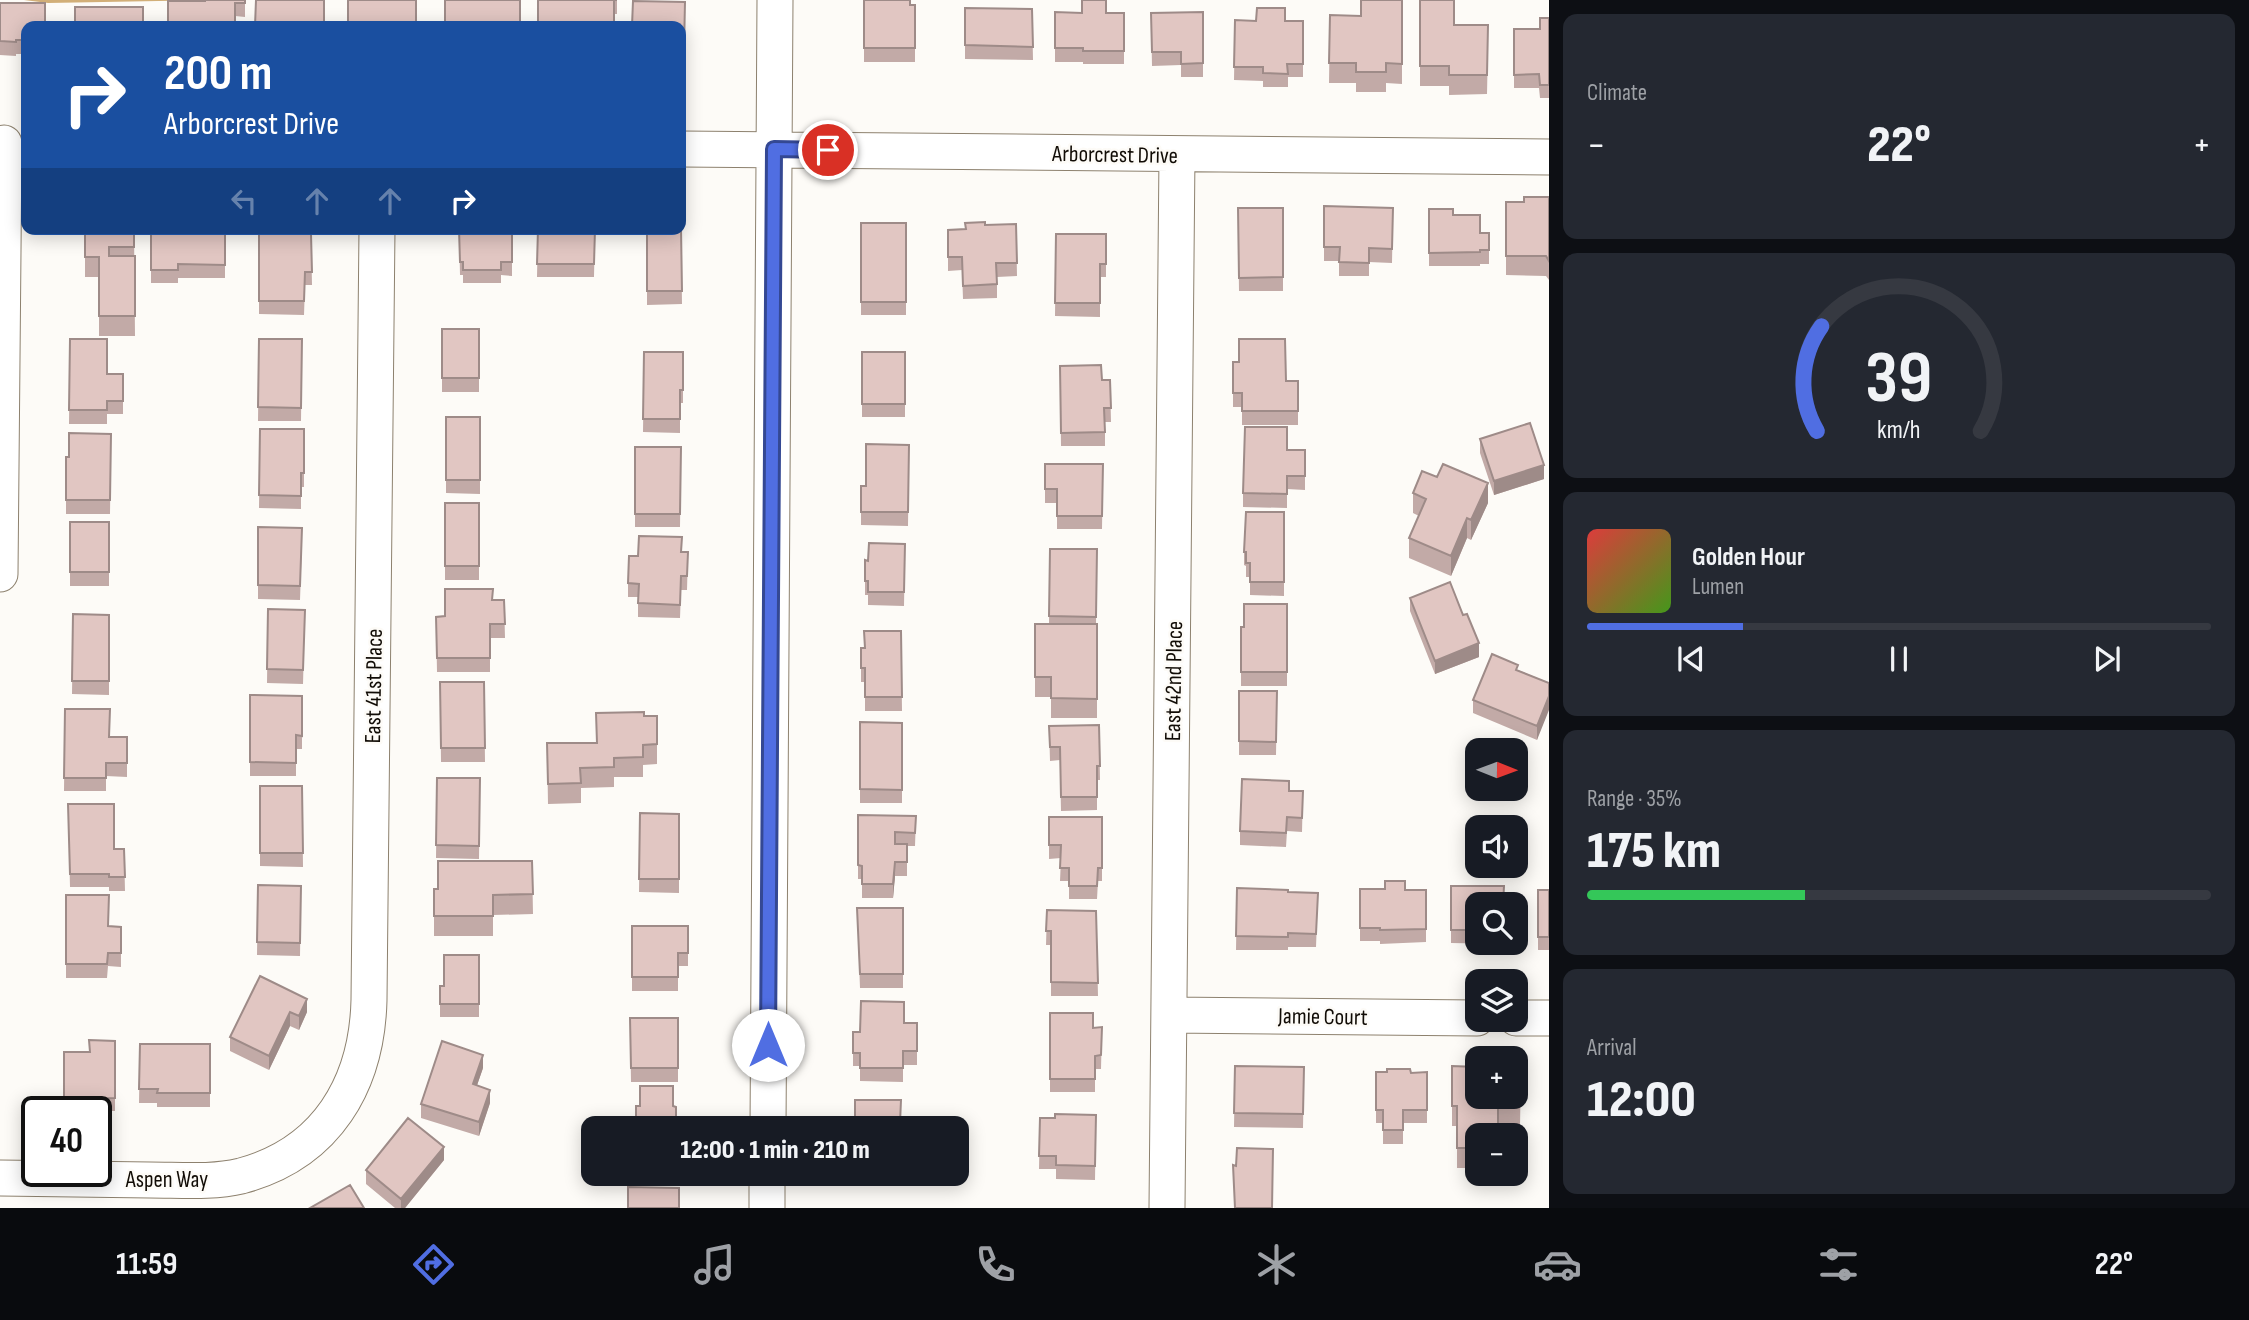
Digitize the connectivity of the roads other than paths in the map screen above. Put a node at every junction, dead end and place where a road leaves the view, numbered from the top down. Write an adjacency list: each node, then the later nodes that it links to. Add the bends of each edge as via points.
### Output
1 (775, 0): 4 (street)
2 (10, 143): 8 (street)
3 (686, 149): 4 (street, Arborcrest Drive)
4 (774, 149): 5 (street, Arborcrest Drive); 14 (street)
5 (1177, 155): 6 (street, Arborcrest Drive); 10 (street, East 42nd Place)
6 (1549, 157)
7 (377, 235): 15 (street, East 41st Place, via 369,1028 354,1083)
8 (0, 517): 9 (street)
9 (0, 574)
10 (1169, 1015): 11 (street, Jamie Court); 19 (street, East 42nd Place)
11 (1465, 1018)
12 (1528, 1018): 13 (street)
13 (1549, 1018)
14 (768, 1116)
15 (320, 1129): 16 (street, Aspen Way, via 290,1155 265,1168 226,1178)
16 (0, 1178)
17 (767, 1186): 18 (street)
18 (767, 1208)
19 (1167, 1208)

